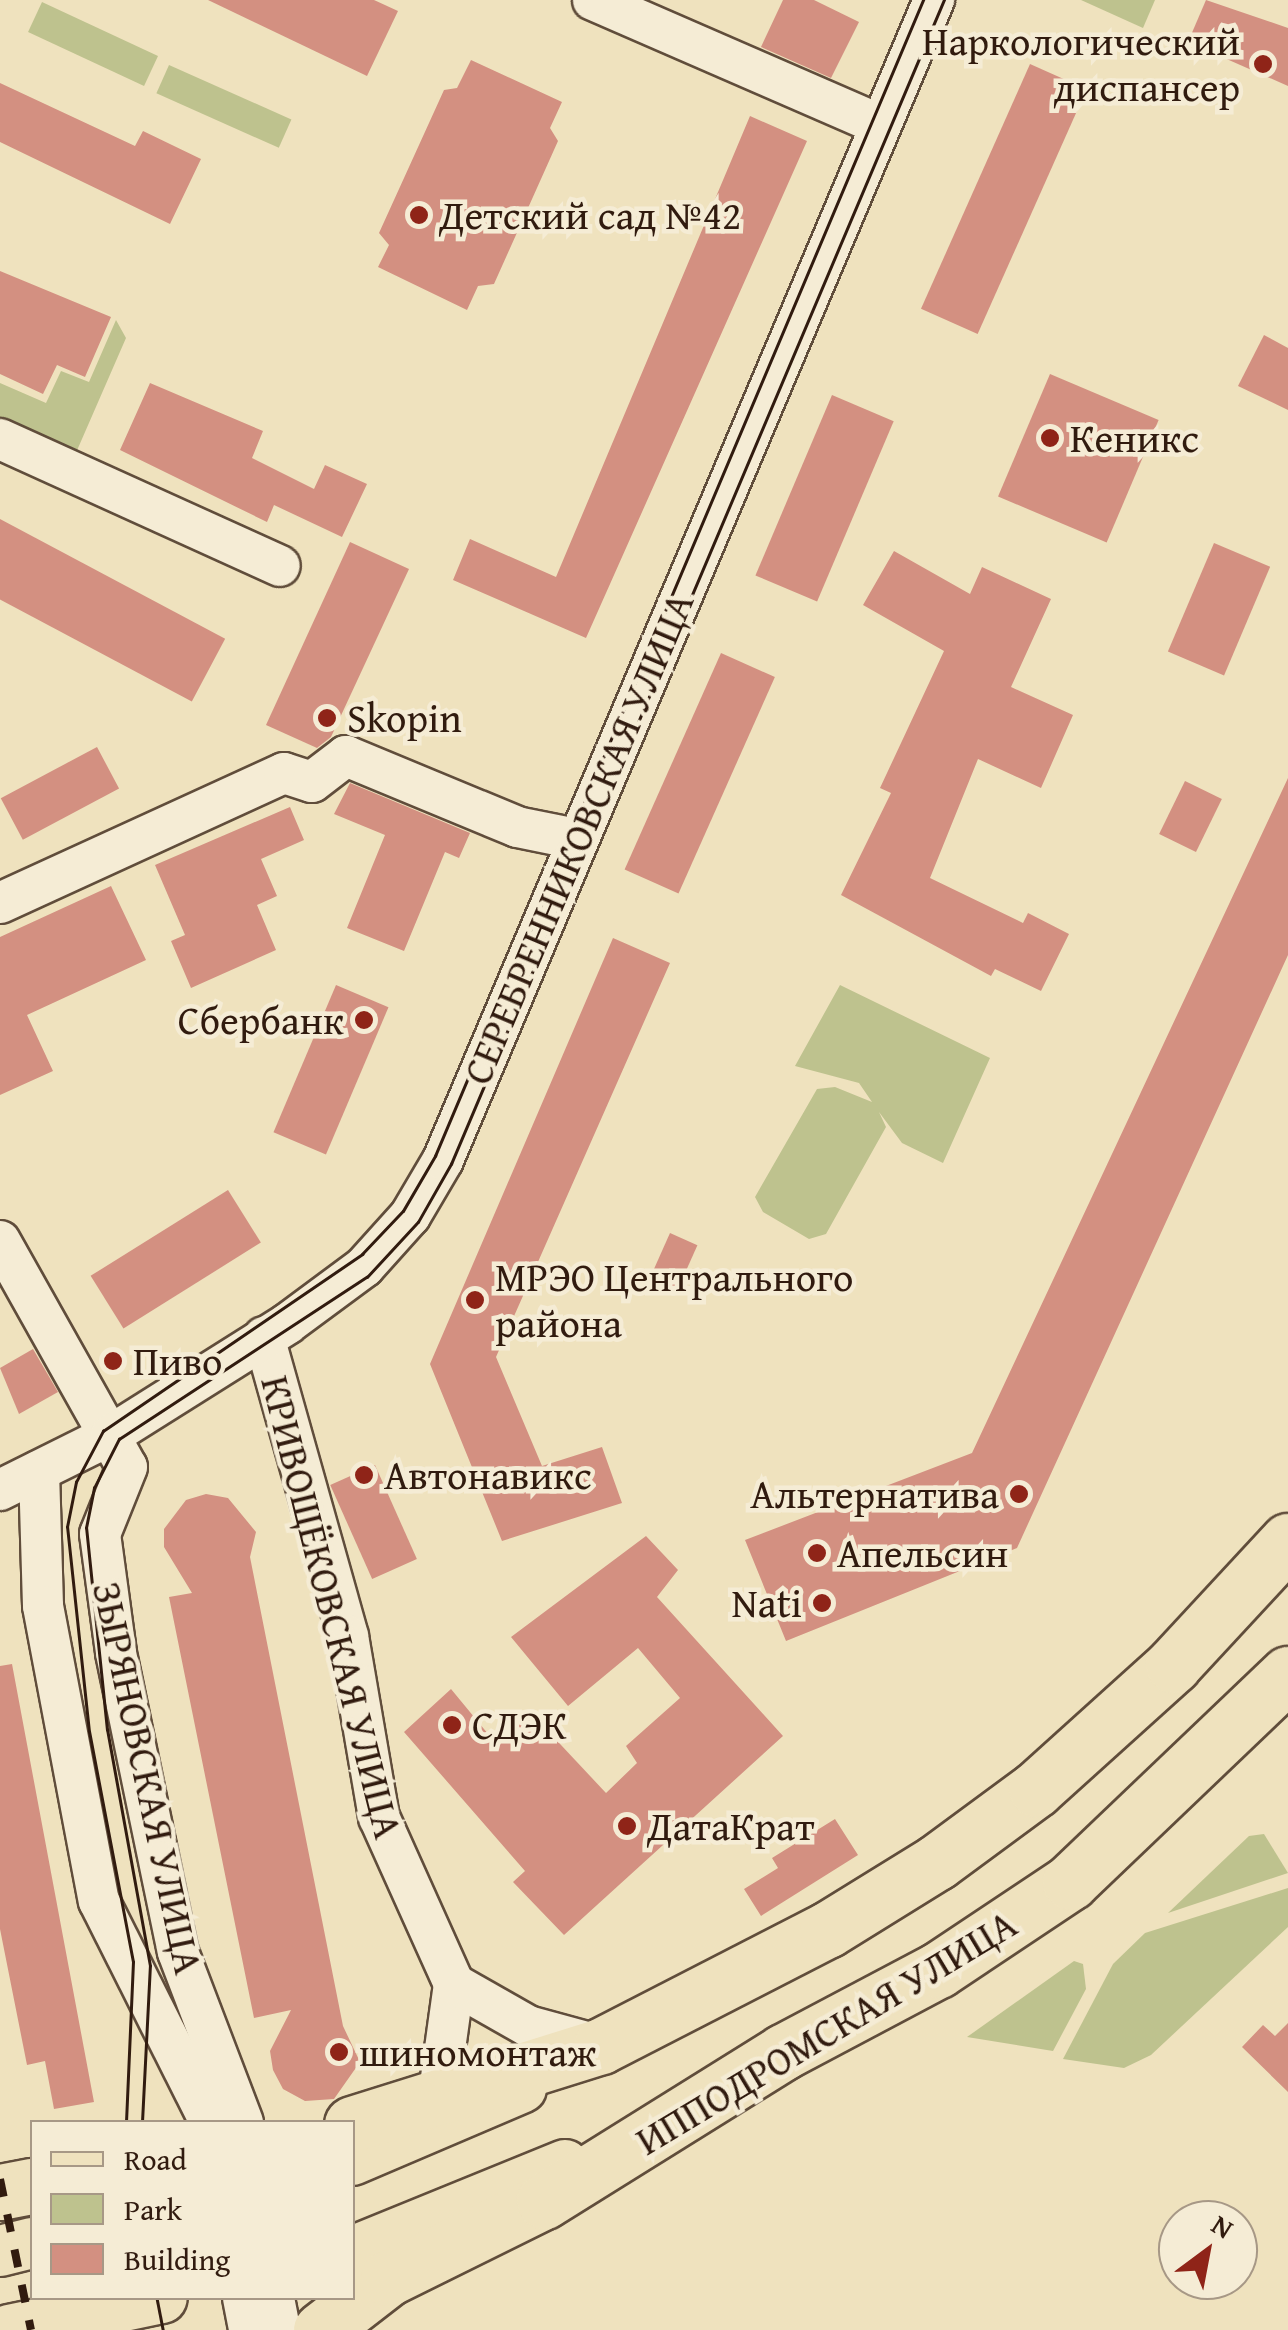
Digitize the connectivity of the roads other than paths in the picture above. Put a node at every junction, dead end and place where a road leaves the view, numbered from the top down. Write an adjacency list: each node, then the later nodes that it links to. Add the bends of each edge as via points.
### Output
1 (593, 0): 3 (street)
2 (934, 0): 3 (street, СЕРЕБРЕННИКОВСКАЯ УЛИЦА)
3 (878, 124): 6 (street, СЕРЕБРЕННИКОВСКАЯ УЛИЦА)
4 (0, 439): 5 (street)
5 (280, 566)
6 (576, 840): 7 (street, via 517,827 346,756 312,782 284,773); 9 (street, СЕРЕБРЕННИКОВСКАЯ УЛИЦА, via 443,1160 410,1216 364,1268)
7 (0, 904)
8 (0, 1241): 10 (street, ЗЫРЯНОВСКАЯ УЛИЦА)
9 (264, 1338): 10 (street, СЕРЕБРЕННИКОВСКАЯ УЛИЦА); 15 (street, КРИВОЩЁКОВСКАЯ УЛИЦА, via 348,1636 380,1817)
10 (111, 1435): 11 (street, СЕРЕБРЕННИКОВСКАЯ УЛИЦА); 20 (street, ЗЫРЯНОВСКАЯ УЛИЦА, via 127,1467 100,1534 116,1653 178,1952)
11 (38, 1471): 12 (street, СЕРЕБРЕННИКОВСКАЯ УЛИЦА); 19 (street, ЗЫРЯНОВСКАЯ УЛИЦА, via 43,1606 99,1901)
12 (0, 1490)
13 (1279, 1573): 16 (highway, via 1036,1788 937,1862 826,1930)
14 (1288, 1674): 18 (highway, ИППОДРОМСКАЯ УЛИЦА, via 1070,1882 938,1970)
15 (454, 1984): 16 (street, via 528,2026); 17 (street, via 440,2085)
16 (601, 2046): 17 (highway); 22 (main road, via 449,2125)
17 (418, 2106): 21 (highway)
18 (682, 2117): 27 (main road); 34 (highway, ИППОДРОМСКАЯ УЛИЦА, via 544,2201 388,2278)
19 (209, 2120)
20 (242, 2120)
21 (355, 2123)
22 (355, 2159)
23 (30, 2186): 24 (highway)
24 (0, 2192)
25 (30, 2244): 26 (main road)
26 (0, 2251)
27 (355, 2251)
28 (152, 2300): 31 (main road)
29 (243, 2300): 32 (street)
30 (274, 2300): 33 (street)
31 (9, 2330)
32 (248, 2330)
33 (280, 2330)
34 (321, 2330)

